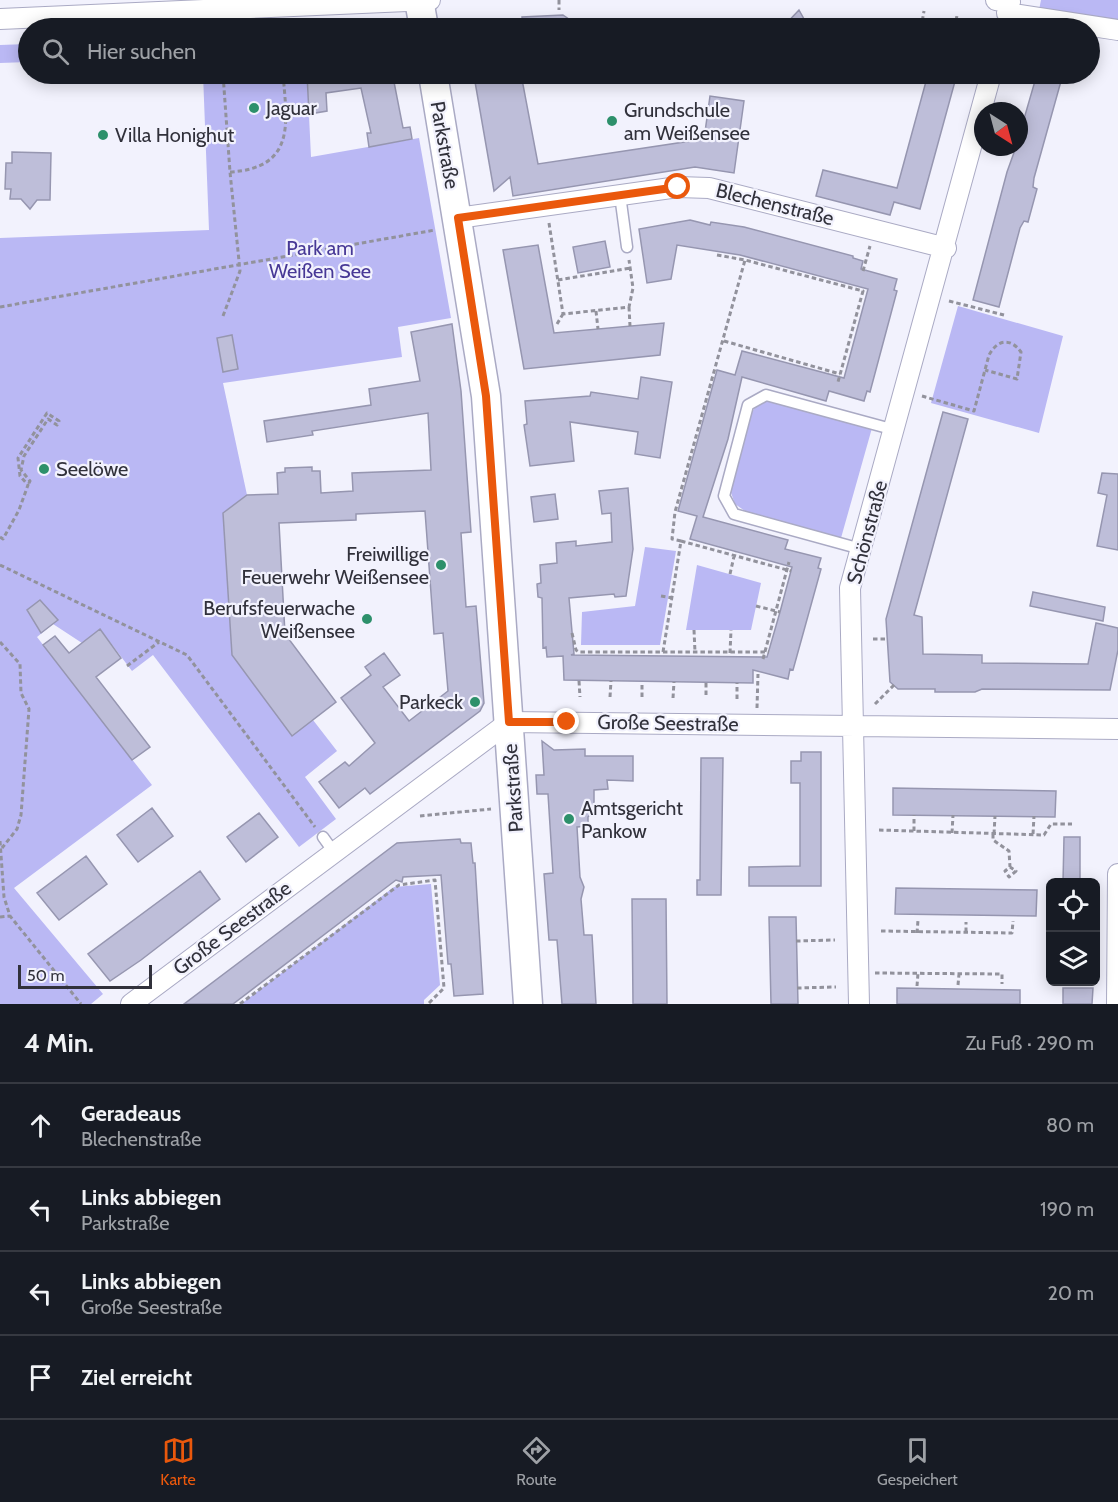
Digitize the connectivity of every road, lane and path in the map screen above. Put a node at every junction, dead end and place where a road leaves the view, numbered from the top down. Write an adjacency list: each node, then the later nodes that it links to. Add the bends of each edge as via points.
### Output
1 (419, 0): 2 (street); 9 (street); 10 (street)
2 (430, 0)
3 (559, 0): 5 (path)
4 (1005, 9): 13 (street)
5 (559, 10)
6 (924, 11): 11 (path)
7 (957, 15): 12 (path)
8 (18, 18): 14 (street)
9 (22, 18)
10 (422, 18)
11 (923, 18)
12 (957, 18)
13 (1053, 18)
14 (0, 19)
15 (1100, 27): 16 (street)
16 (1118, 30)
17 (225, 84): 21 (path)
18 (284, 84): 21 (path, via 287,129 280,148 262,166)
19 (434, 84): 24 (street, Parkstraße)
20 (988, 84): 27 (street, Schönstraße)
21 (230, 172): 30 (path)
22 (620, 195): 24 (street, Blechenstraße); 26 (lane); 27 (street, Blechenstraße, via 678,187 709,188)
23 (549, 222): 33 (path)
24 (450, 223): 30 (path); 93 (street, Parkstraße, via 486,396)
25 (871, 240): 32 (path)
26 (627, 247): 31 (path)
27 (946, 248): 34 (street, Schönstraße)
28 (717, 255): 29 (path)
29 (744, 260): 44 (path); 46 (path, via 863,291)
30 (240, 264): 35 (path); 40 (path)
31 (631, 268): 33 (path); 36 (path, via 633,288)
32 (863, 271)
33 (558, 280): 38 (path)
34 (932, 296): 39 (path); 48 (street, Schönstraße)
35 (0, 307)
36 (629, 307): 37 (path); 42 (path)
37 (596, 311): 38 (path); 43 (path)
38 (563, 314): 41 (path)
39 (1004, 315)
40 (223, 316)
41 (557, 324)
42 (630, 326)
43 (598, 329)
44 (723, 341): 46 (path); 52 (path, via 675,512 672,538)
45 (985, 370): 45 (path, via 1017,379 1021,352 1014,344 998,343); 48 (path, via 974,411)
46 (840, 374): 47 (path)
47 (838, 382)
48 (906, 391): 49 (street, Schönstraße)
49 (895, 430): 53 (street, Schönstraße); 53 (lane, via 766,395 748,405 724,496 734,514)
50 (28, 485): 50 (path, via 30,481 21,470 24,456 48,419 57,425 59,421 47,413 18,458 20,476); 51 (path, via 19,510 3,539)
51 (0, 537)
52 (681, 541): 54 (path); 60 (path)
53 (861, 549): 95 (street, Schönstraße, via 850,588)
54 (735, 554): 57 (path); 58 (path)
55 (789, 562): 57 (path)
56 (0, 566): 69 (path)
57 (789, 570): 62 (path)
58 (730, 574)
59 (661, 596): 60 (path)
60 (672, 598): 72 (path)
61 (756, 606): 62 (path)
62 (778, 611): 74 (path)
63 (694, 630): 73 (path)
64 (731, 630): 75 (path)
65 (572, 633): 71 (path, via 579,652)
66 (873, 639): 67 (path)
67 (886, 639)
68 (0, 642): 111 (path, via 20,664 21,693 29,709 21,815 17,829)
69 (159, 642): 77 (path); 110 (path, via 187,655)
70 (634, 645): 71 (path)
71 (634, 651): 72 (path)
72 (663, 652): 73 (path)
73 (695, 652): 75 (path)
74 (767, 652): 75 (path); 76 (path)
75 (730, 653)
76 (762, 659)
77 (128, 666)
78 (758, 674): 94 (path)
79 (579, 681): 86 (path)
80 (611, 681): 87 (path)
81 (642, 682): 88 (path)
82 (674, 682): 89 (path)
83 (706, 683): 90 (path)
84 (737, 683): 91 (path)
85 (894, 685): 92 (path)
86 (580, 697)
87 (610, 697)
88 (642, 697)
89 (674, 698)
90 (706, 699)
91 (737, 699)
92 (875, 704)
93 (509, 722): 94 (street, Große Seestraße); 110 (street, Große Seestraße); 136 (street, Parkstraße)
94 (756, 724): 95 (street, Große Seestraße)
95 (854, 725): 96 (street, Große Seestraße); 137 (street, Schönstraße)
96 (1118, 729)
97 (496, 808): 100 (path)
98 (914, 815): 105 (path)
99 (953, 815): 106 (path)
100 (420, 816)
101 (995, 816): 107 (path)
102 (1034, 816): 108 (path)
103 (1071, 824): 108 (path, via 1051,824 1044,835)
104 (879, 830): 105 (path)
105 (914, 832): 106 (path)
106 (952, 833): 107 (path)
107 (993, 834): 108 (path); 112 (path, via 993,840 1009,851)
108 (1033, 834)
109 (0, 841): 111 (path)
110 (328, 844): 133 (street, Große Seestraße)
111 (2, 848): 114 (path, via 4,897)
112 (1010, 867)
113 (1118, 874): 138 (street)
114 (10, 916): 115 (path); 132 (path)
115 (0, 917)
116 (918, 920): 120 (path)
117 (1013, 921): 121 (path, via 1012,933)
118 (966, 922): 121 (path)
119 (881, 931): 120 (path)
120 (917, 933): 121 (path)
121 (966, 933)
122 (835, 940): 123 (path)
123 (796, 941)
124 (882, 973): 125 (path)
125 (918, 974): 126 (path); 129 (path)
126 (959, 974): 127 (path, via 1002,974); 128 (path)
127 (1002, 984)
128 (958, 985)
129 (917, 986)
130 (836, 987): 131 (path)
131 (797, 988)
132 (81, 1004)
133 (131, 1004)
134 (240, 1004): 135 (path, via 399,885 435,880 444,988)
135 (428, 1004)
136 (528, 1004)
137 (859, 1004)
138 (1118, 1004)

